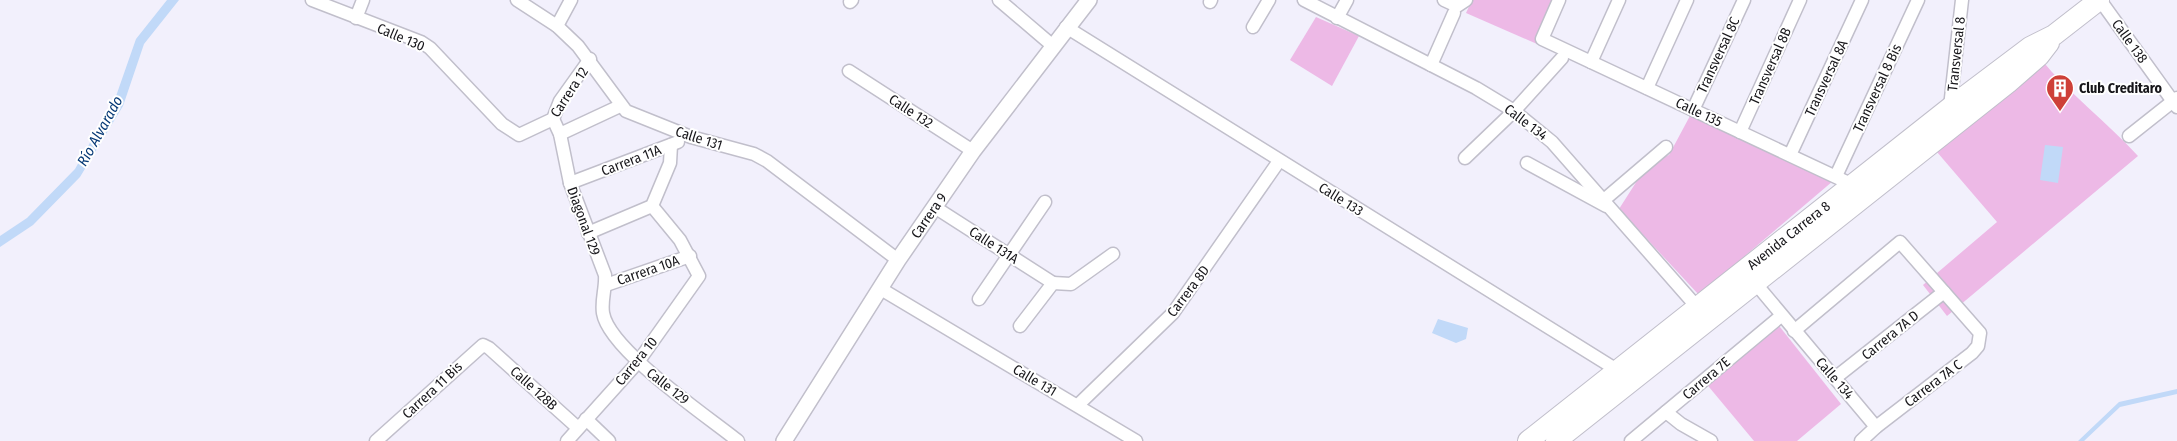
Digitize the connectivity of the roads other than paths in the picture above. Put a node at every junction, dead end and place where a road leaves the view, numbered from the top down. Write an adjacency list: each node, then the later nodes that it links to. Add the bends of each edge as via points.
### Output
1 (312, 0): 22 (street, Calle 130)
2 (363, 0): 22 (street)
3 (572, 0): 24 (street)
4 (999, 0): 28 (street)
5 (1089, 0): 25 (street, Carrera 9)
6 (1269, 0): 26 (street)
7 (1304, 0): 23 (street, Calle 134)
8 (1347, 0): 23 (street)
9 (1444, 0): 10 (street, via 1457,6)
10 (1466, 0)
11 (1559, 0): 31 (street, Calle 135, via 1542,38)
12 (1619, 0): 31 (street)
13 (1687, 0): 34 (street)
14 (1744, 0): 38 (street, Transversal 8C)
15 (1800, 0): 41 (street, Transversal 8B)
16 (1862, 0): 49 (street, Transversal 8A)
17 (1918, 0): 53 (street, Transversal 8 Bis)
18 (1962, 0): 37 (street, Transversal 8)
19 (2099, 0): 27 (main road, Avenida Carrera 8); 35 (street, Calle 138)
20 (520, 1): 24 (street)
21 (1454, 14): 32 (street)
22 (356, 18): 43 (street, Calle 130, via 421,42 502,124)
23 (1337, 18): 32 (street, Calle 134)
24 (556, 26): 30 (street)
25 (1066, 27): 28 (street, Carrera 9); 51 (street, Calle 133)
26 (1253, 28)
27 (2054, 35): 37 (main road, Avenida Carrera 8, via 2030,46); 66 (main road, Avenida Carrera 8, via 2039,56 2008,83)
28 (1053, 46): 48 (street, Carrera 9)
29 (1562, 58): 39 (street)
30 (590, 59): 36 (street); 40 (street, Carrera 12, via 560,102)
31 (1591, 62): 34 (street, Calle 135)
32 (1431, 66): 39 (street, Calle 134)
33 (849, 72): 48 (street, Calle 132)
34 (1647, 88): 38 (street, Calle 135)
35 (2176, 102): 44 (street)
36 (620, 106): 42 (street); 45 (street, Calle 131)
37 (1950, 108): 53 (main road, Avenida Carrera 8)
38 (1693, 110): 41 (street, Calle 135)
39 (1514, 111): 50 (street); 55 (street, Calle 134, via 1552,142)
40 (553, 119): 42 (street, Diagonal 129); 43 (street, Carrera 12)
41 (1740, 132): 49 (street, Calle 135)
42 (560, 134): 54 (street, Diagonal 129)
43 (519, 135)
44 (2129, 136)
45 (691, 137): 46 (street, Carrera 11A); 64 (street, Calle 131, via 754,154 766,161)
46 (671, 145): 54 (street, Carrera 11A); 57 (street, via 670,163)
47 (1666, 147): 55 (street)
48 (973, 151): 58 (street, Carrera 9)
49 (1790, 155): 53 (street, Calle 135)
50 (1465, 158)
51 (1279, 161): 78 (street, Calle 133); 80 (street, Carrera 8D, via 1173,313)
52 (1527, 163): 59 (street)
53 (1845, 180): 71 (main road, Avenida Carrera 8)
54 (570, 183): 60 (street, Diagonal 129)
55 (1605, 199): 59 (street, Calle 134)
56 (1045, 202): 61 (street)
57 (652, 206): 60 (street); 63 (street)
58 (936, 208): 61 (street, Calle 131A); 64 (street, Carrera 9)
59 (1613, 210): 71 (street, Calle 134)
60 (588, 233): 67 (street, Diagonal 129)
61 (1009, 254): 65 (street, Calle 131A); 70 (street)
62 (1113, 254): 65 (street, via 1071,284)
63 (690, 256): 67 (street, Carrera 10A); 77 (street, Carrera 10, via 699,276)
64 (898, 260): 68 (street, Carrera 9)
65 (1053, 283): 74 (street)
66 (1756, 284): 72 (street, Calle 134); 91 (main road, Avenida Carrera 8)
67 (606, 285): 73 (street, Diagonal 129, via 602,303)
68 (881, 288): 80 (street, Calle 131); 88 (street, Carrera 9)
69 (1944, 292): 75 (street, via 1900,242); 79 (street, Carrera 7A D); 83 (street, Carrera 7A C, via 1980,333 1978,346)
70 (979, 300)
71 (1697, 307): 78 (main road, Avenida Carrera 8)
72 (1781, 316): 75 (street, Calle 134); 81 (street, Carrera 7E)
73 (606, 322): 77 (street, Calle 129)
74 (1020, 326)
75 (1794, 331): 79 (street, Calle 134)
76 (489, 348): 82 (street, Calle 128B); 84 (street, Carrera 11 Bis, via 479,347)
77 (638, 362): 82 (street, Carrera 10); 87 (street, Calle 129)
78 (1617, 370): 90 (main road, Avenida Carrera 8)
79 (1835, 378): 83 (street, Calle 134)
80 (1078, 405): 89 (street, Calle 131)
81 (1666, 412): 92 (street, Carrera 7E); 93 (street)
82 (582, 423): 85 (street, Carrera 10); 86 (street, Calle 128B)
83 (1876, 427): 94 (street, Carrera 7A C)
84 (376, 441)
85 (567, 441)
86 (609, 441)
87 (738, 441)
88 (784, 441)
89 (1136, 441)
90 (1528, 441)
91 (1556, 441)
92 (1631, 441)
93 (1711, 441)
94 (1862, 441)

